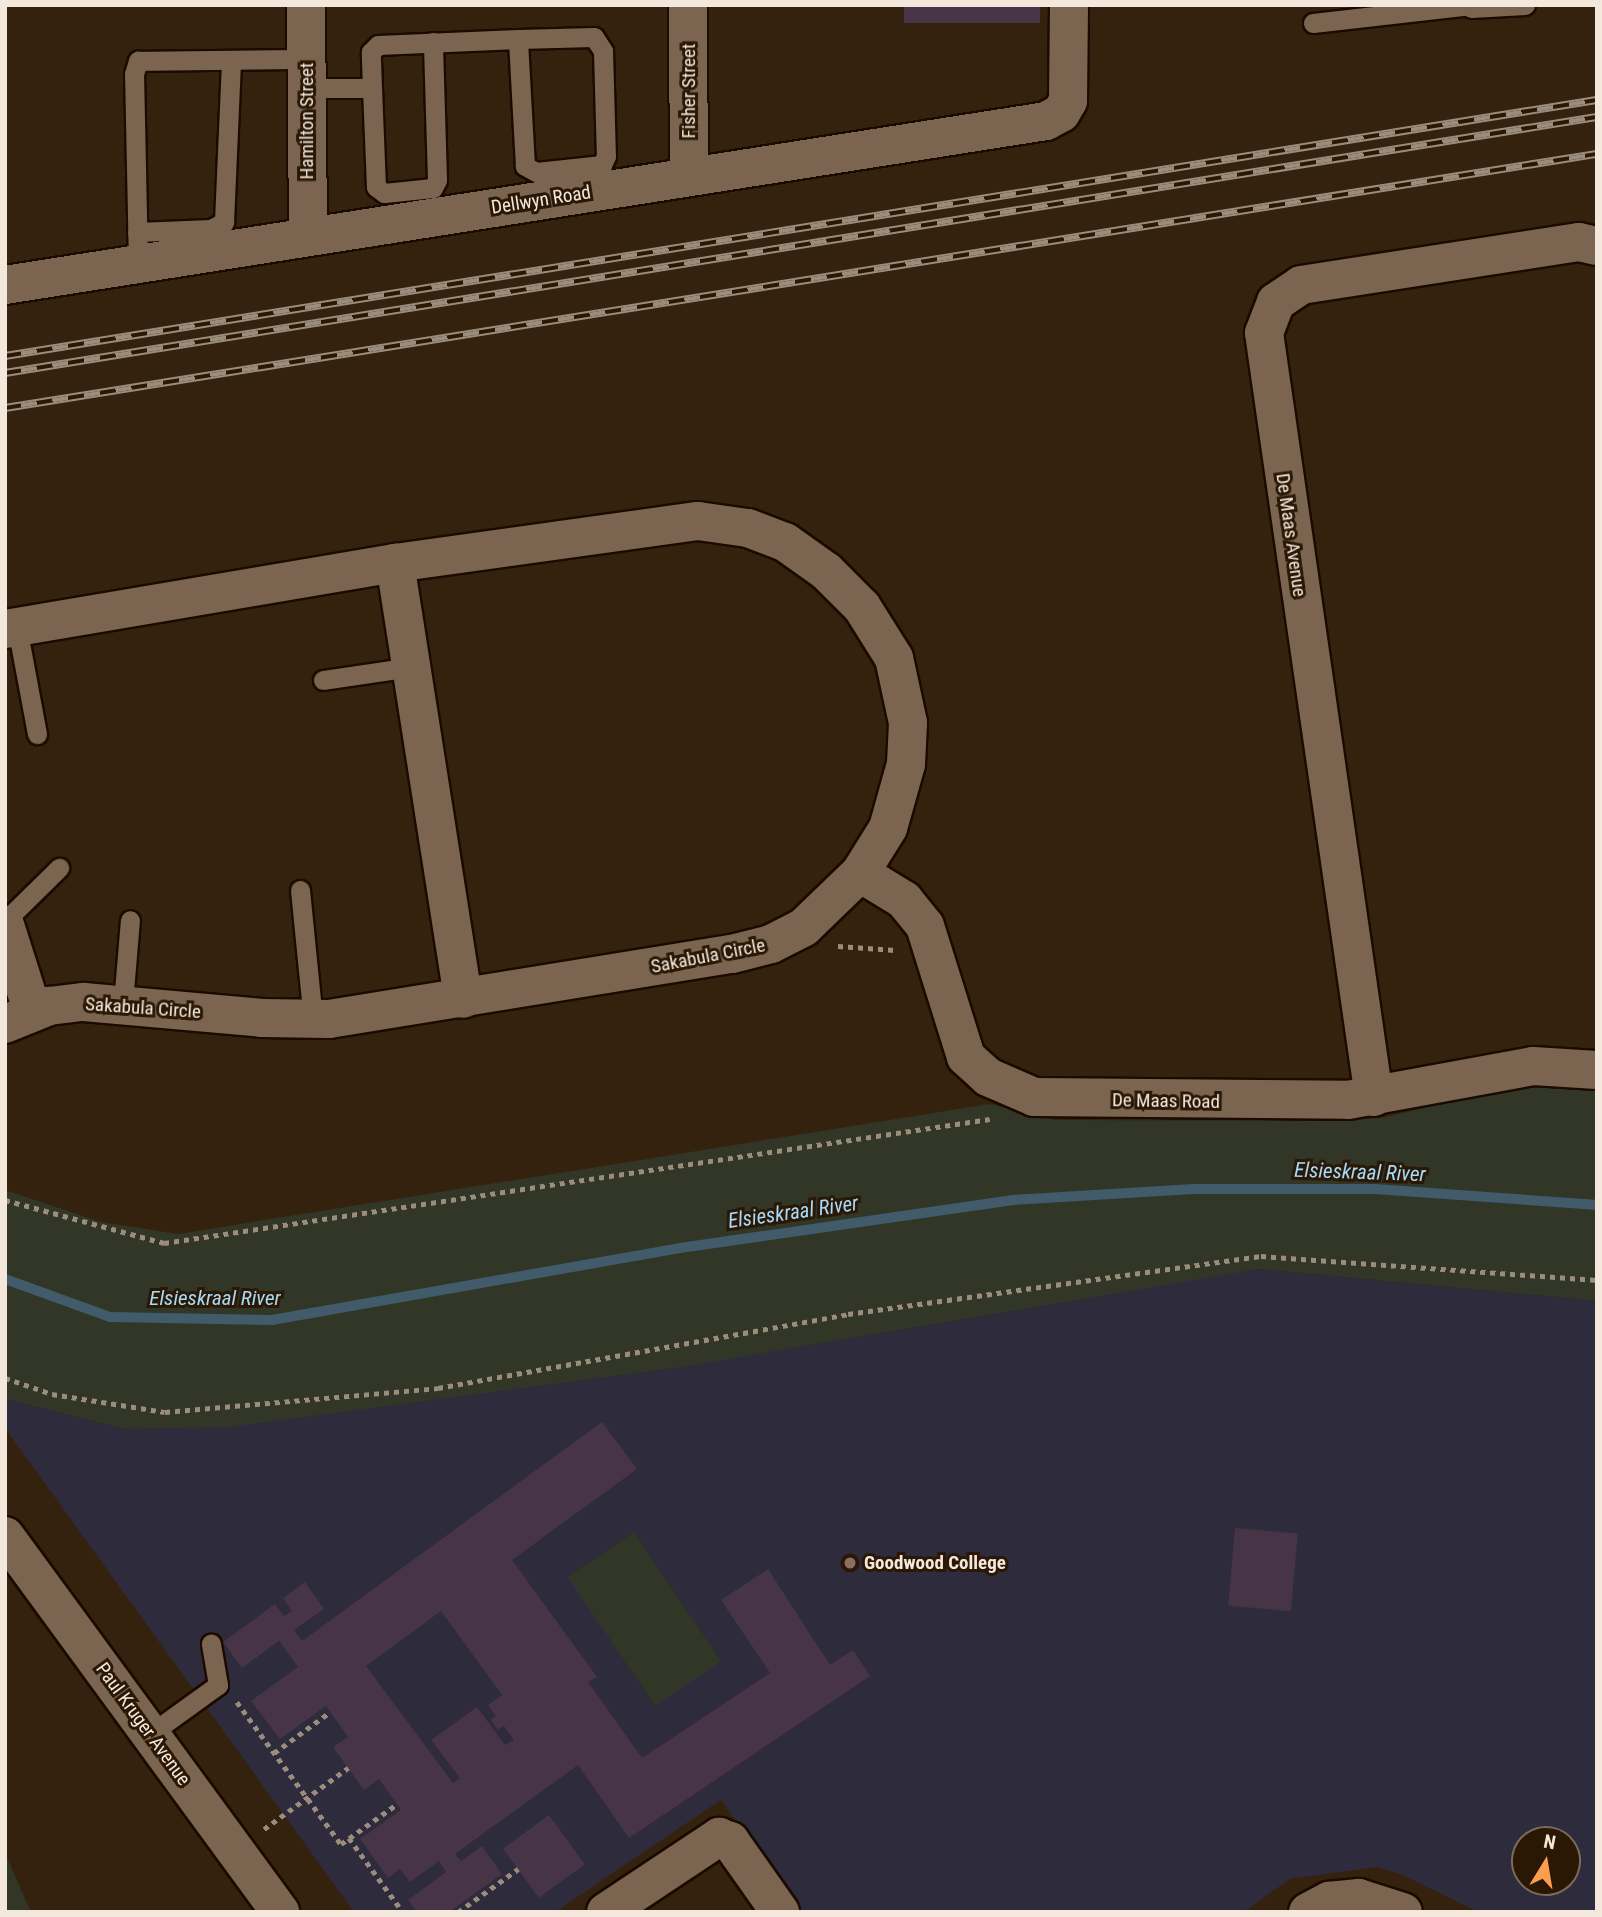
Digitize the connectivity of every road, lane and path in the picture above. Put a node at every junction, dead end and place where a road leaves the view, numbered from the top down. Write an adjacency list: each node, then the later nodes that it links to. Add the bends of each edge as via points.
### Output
1 (306, 5): 10 (street, Hamilton Street)
2 (688, 5): 12 (street, Fisher Street)
3 (1069, 5): 12 (street, Dellwyn Road, via 1068,101 1061,113 1046,121)
4 (1525, 5): 5 (lane)
5 (1471, 7): 6 (lane)
6 (1313, 23)
7 (518, 39): 7 (lane, via 525,166 536,172 602,165 606,156 600,41 591,36); 8 (lane)
8 (433, 42): 11 (lane, via 374,46); 11 (lane, via 437,180 433,188 384,193 376,187)
9 (231, 60): 10 (lane); 15 (lane, via 224,222); 15 (lane, via 145,58 136,63)
10 (307, 74): 11 (lane); 13 (street, Hamilton Street)
11 (372, 88)
12 (689, 176): 13 (street, Dellwyn Road)
13 (308, 237): 15 (street, Dellwyn Road)
14 (1597, 246): 34 (street, De Maas Avenue, via 1579,242 1301,285 1276,302 1267,324 1264,354)
15 (137, 248): 16 (street, Dellwyn Road)
16 (5, 285)
17 (395, 563): 18 (street, Sakabula Circle); 19 (street); 23 (street, Sakabula Circle, via 698,521 748,528 785,542 826,571 862,607 885,639 901,679 908,723 902,784 888,828)
18 (11, 628): 21 (lane)
19 (411, 667): 20 (lane); 29 (street)
20 (323, 680)
21 (37, 734)
22 (59, 868): 26 (lane)
23 (860, 873): 29 (street, Sakabula Circle, via 817,918 771,944); 34 (street, De Maas Road, via 916,912 932,942 966,1056 988,1077 1014,1091 1066,1100)
24 (300, 890): 32 (lane)
25 (130, 920): 30 (lane)
26 (5, 923): 31 (street, Sakabula Circle)
27 (832, 946): 28 (path)
28 (898, 951)
29 (463, 999): 32 (street, Sakabula Circle)
30 (123, 1003): 31 (street, Sakabula Circle, via 84,1002); 32 (street, Sakabula Circle)
31 (19, 1017)
32 (313, 1020)
33 (1597, 1070): 34 (street, De Maas Road, via 1533,1066)
34 (1374, 1097)
35 (996, 1117): 36 (path, via 164,1243)
36 (5, 1200)
37 (1597, 1280): 38 (path, via 1261,1256 848,1314 438,1388 165,1412 52,1394)
38 (5, 1378)
39 (5, 1536): 43 (street, Paul Kruger Avenue)
40 (211, 1644): 41 (lane)
41 (218, 1685): 43 (lane); 44 (path, via 224,1684)
42 (330, 1712): 44 (path)
43 (150, 1734): 52 (street, Paul Kruger Avenue)
44 (274, 1753): 46 (path)
45 (348, 1768): 46 (path)
46 (307, 1797): 48 (path); 49 (path, via 341,1844)
47 (397, 1804): 49 (path)
48 (254, 1836)
49 (349, 1838): 53 (path)
50 (518, 1869): 54 (path)
51 (1324, 1905): 57 (street, via 1372,1900)
52 (280, 1912)
53 (403, 1912)
54 (458, 1912)
55 (606, 1912): 56 (street, via 712,1839 730,1841)
56 (780, 1912)
57 (1403, 1912)

